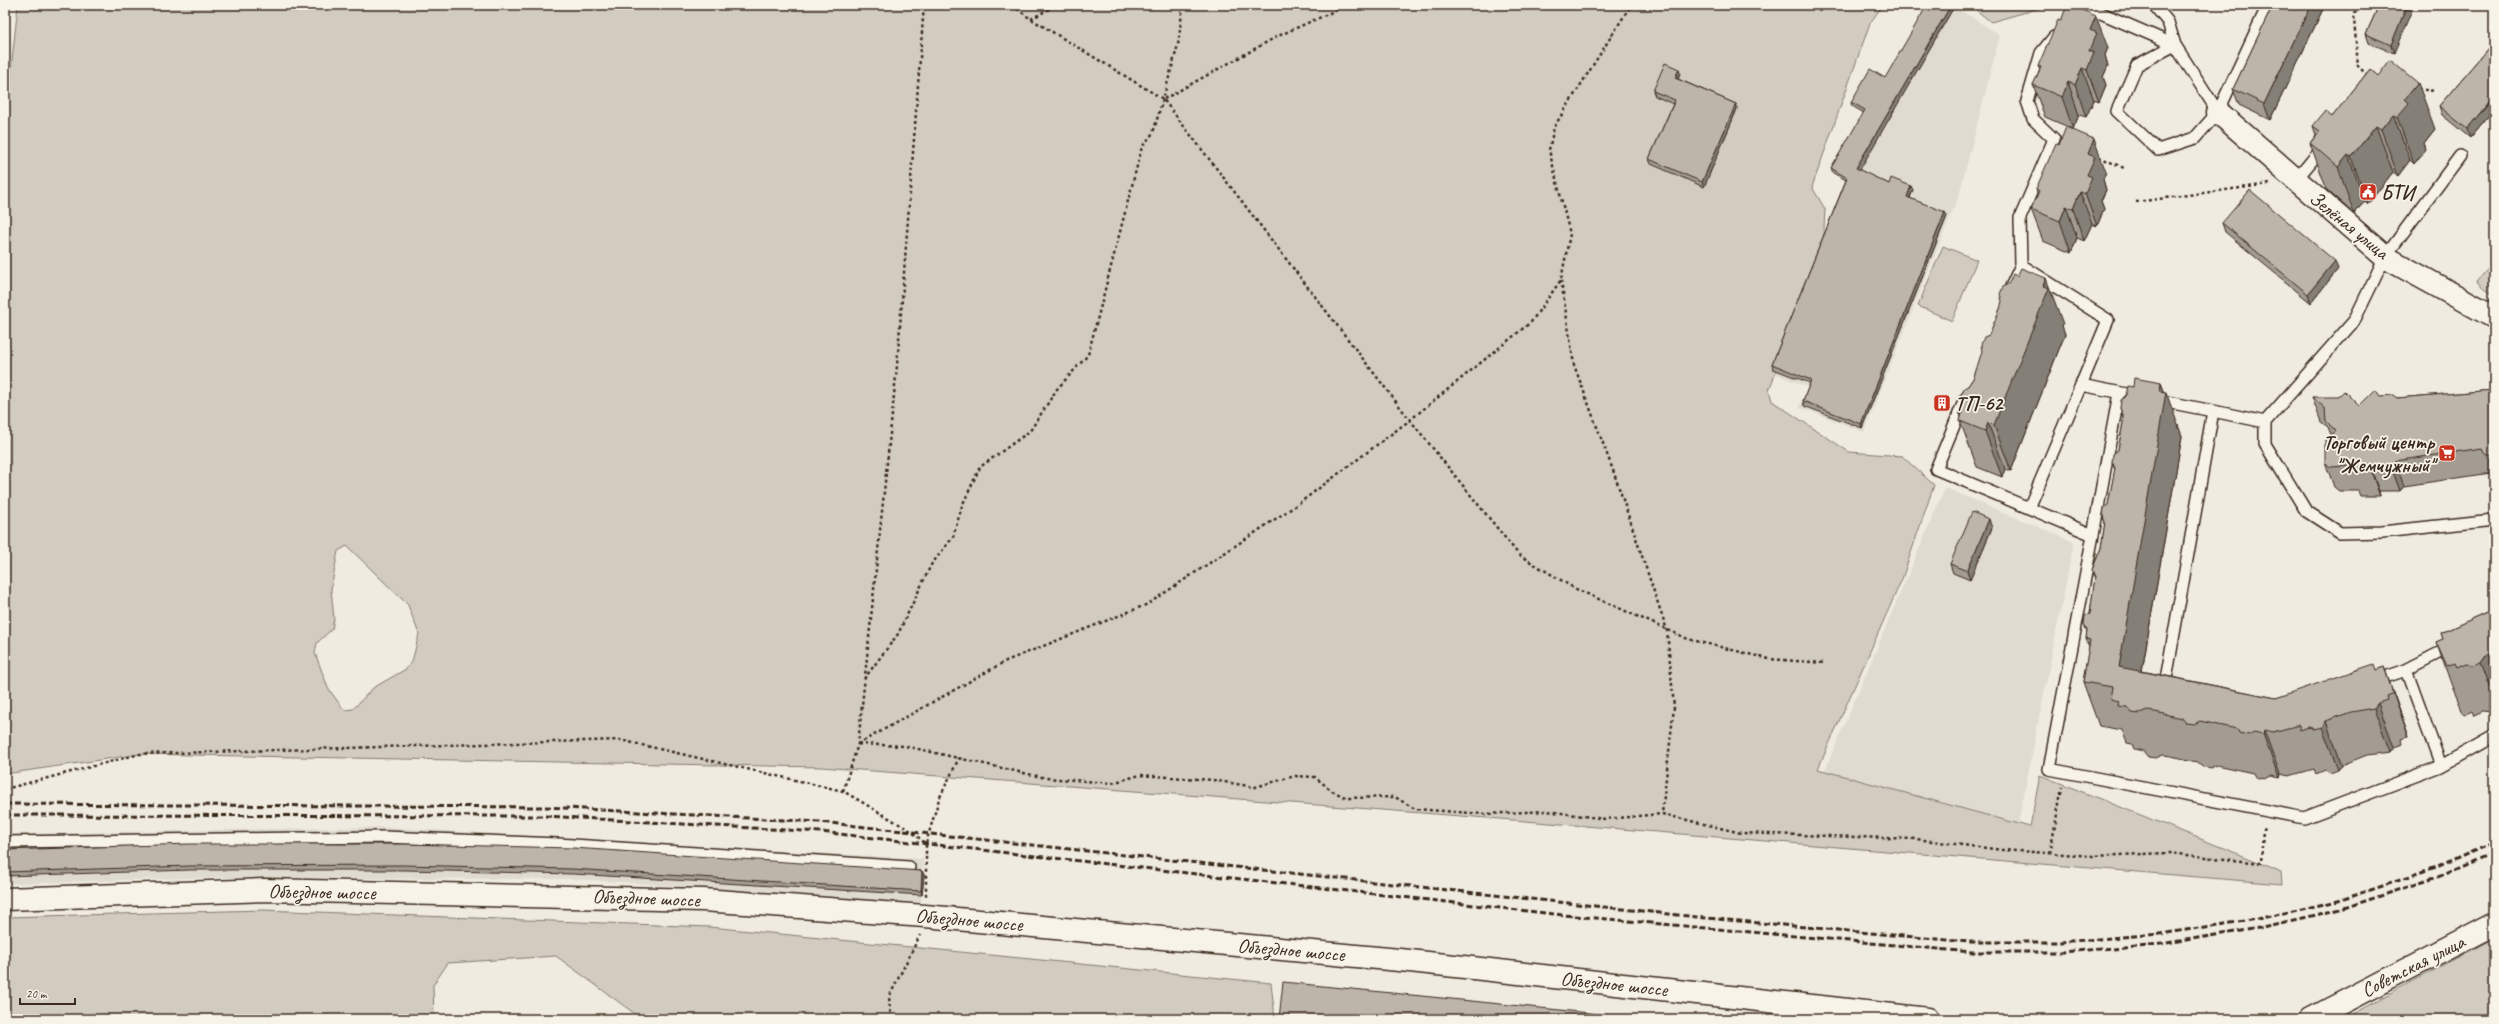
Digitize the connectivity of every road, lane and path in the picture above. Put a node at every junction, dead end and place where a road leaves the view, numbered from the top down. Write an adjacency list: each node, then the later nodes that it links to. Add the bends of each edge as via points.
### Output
1 (924, 5): 41 (path, via 897,366)
2 (1012, 5): 10 (path)
3 (1056, 5): 10 (path)
4 (1183, 5): 15 (path, via 1178,45)
5 (1348, 5): 15 (path, via 1278,36)
6 (1631, 5): 25 (path, via 1554,127 1550,150 1570,234)
7 (2154, 5): 11 (lane, via 2168,22)
8 (2268, 5): 16 (lane)
9 (2357, 5): 12 (path, via 2354,19 2358,66)
10 (1031, 19): 15 (path)
11 (2175, 45): 16 (lane); 16 (lane, via 2137,65 2117,111 2158,150 2195,138); 24 (lane, via 2101,13 2076,12 2041,53 2027,101 2033,119 2054,139 2020,218)
12 (2369, 77)
13 (2412, 88): 14 (path)
14 (2434, 91)
15 (1164, 99): 32 (path); 41 (path, via 1153,133 1142,147 1088,355 1057,389 1030,431 980,467 962,506 953,537 931,565 898,634)
16 (2218, 112): 21 (main road, Зелёная улица)
17 (2330, 138): 21 (lane)
18 (2096, 156): 20 (path)
19 (2460, 156): 23 (lane)
20 (2124, 168)
21 (2295, 181): 22 (path); 23 (main road, Зелёная улица)
22 (2136, 202)
23 (2385, 257): 27 (main road, Зелёная улица); 33 (lane, via 2354,321)
24 (2021, 265): 26 (lane); 28 (lane, via 2108,320)
25 (1561, 280): 32 (path, via 1531,322); 37 (path, via 1574,365)
26 (2006, 301)
27 (2494, 317)
28 (2081, 385): 30 (lane); 34 (lane)
29 (1969, 389): 34 (lane, via 1936,469)
30 (2119, 393): 31 (lane); 36 (lane)
31 (2213, 411): 33 (lane); 43 (lane, via 2165,685)
32 (1410, 420): 37 (path, via 1519,555 1574,588); 45 (path, via 1298,504 1148,604 1006,661)
33 (2266, 422): 35 (lane, via 2265,444 2306,511 2340,533 2382,532)
34 (2030, 508): 36 (lane)
35 (2494, 520)
36 (2093, 535): 48 (lane, via 2049,769)
37 (1667, 630): 39 (path, via 1688,639 1769,659); 52 (path, via 1674,707)
38 (2460, 642): 40 (lane)
39 (1826, 663)
40 (2406, 670): 42 (lane); 47 (lane)
41 (864, 680): 45 (path)
42 (2362, 686)
43 (2180, 688)
44 (2494, 736): 47 (lane)
45 (858, 744): 46 (path, via 905,746); 50 (path)
46 (959, 758): 52 (path, via 1046,778 1112,783 1140,776 1213,780 1255,786 1295,776 1315,777 1332,791 1348,798 1395,797 1415,809 1485,814 1547,811 1605,819); 54 (path, via 939,799)
47 (2441, 766): 51 (lane, via 2304,818)
48 (2064, 772): 51 (lane); 55 (path)
49 (5, 789): 50 (path, via 140,754 620,740)
50 (843, 791): 54 (path, via 910,831)
51 (2274, 811): 55 (path, via 2263,829 2261,862 2169,853 2093,856)
52 (1662, 814): 55 (path, via 1741,833 1916,839)
53 (5, 842): 56 (lane, via 384,837 558,844)
54 (926, 844): 58 (path)
55 (2050, 853)
56 (909, 867)
57 (5, 898): 58 (main road, Объездное шоссе, via 273,890 703,900)
58 (926, 916): 60 (path, via 920,934 889,996); 61 (main road, Объездное шоссе, via 1410,960)
59 (2494, 924): 62 (main road, Советская улица)
60 (891, 1019)
61 (1928, 1019)
62 (2311, 1019)

